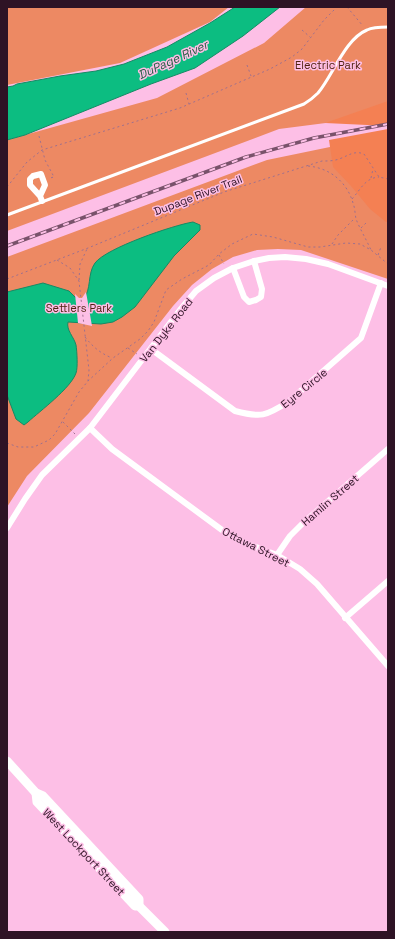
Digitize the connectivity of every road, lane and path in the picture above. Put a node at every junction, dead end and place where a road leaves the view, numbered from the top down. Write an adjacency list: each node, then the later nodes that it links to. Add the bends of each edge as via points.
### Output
1 (337, 7): 6 (path)
2 (347, 7): 5 (path)
3 (388, 27): 5 (lane)
4 (302, 30): 6 (path)
5 (366, 30): 20 (lane, via 347,48 319,92 304,104)
6 (310, 38): 8 (path, via 292,57)
7 (247, 65): 8 (path)
8 (251, 77): 10 (path)
9 (186, 93): 10 (path)
10 (189, 105): 12 (path)
11 (39, 136): 12 (path)
12 (42, 150): 18 (path, via 54,177); 19 (path, via 27,162)
13 (308, 166): 14 (path, Dupage River Trail, via 358,152 366,156); 21 (path, via 319,167 334,174 346,186); 28 (path, Dupage River Trail, via 224,192)
14 (374, 169): 15 (path, Dupage River Trail); 16 (path)
15 (379, 176): 16 (path); 17 (path)
16 (371, 178): 21 (path, via 362,184)
17 (388, 179)
18 (44, 181): 20 (street); 20 (street, via 41,174 30,179 31,187)
19 (7, 187)
20 (41, 199): 22 (lane)
21 (352, 199): 23 (path)
22 (7, 215)
23 (356, 218): 25 (path); 26 (path, via 338,235)
24 (366, 223): 25 (path)
25 (361, 228): 30 (path, via 371,250)
26 (332, 245)
27 (381, 247): 30 (path)
28 (88, 248): 31 (path, Dupage River Trail); 36 (path, via 80,264)
29 (219, 254): 34 (path)
30 (378, 256): 33 (path)
31 (57, 260): 35 (path, Dupage River Trail); 36 (path, via 70,268)
32 (254, 260): 34 (street, Van Dyke Road); 34 (street, via 262,289 261,297 256,300 249,302 244,297); 37 (street, Van Dyke Road, via 285,257 306,259)
33 (388, 264)
34 (230, 270): 41 (street, Van Dyke Road, via 196,291)
35 (7, 279)
36 (79, 281): 39 (path)
37 (381, 283): 38 (street, Van Dyke Road); 41 (street, Eyre Circle, via 361,338 288,402 264,415 235,411)
38 (388, 286)
39 (85, 336): 42 (path, via 95,348); 44 (path)
40 (127, 348): 43 (path)
41 (151, 349): 43 (street, Van Dyke Road)
42 (112, 358)
43 (143, 359): 46 (street, Van Dyke Road)
44 (88, 381)
45 (62, 422): 47 (path)
46 (90, 428): 49 (street, Van Dyke Road, via 42,475); 50 (street, Ottawa Street, via 112,449 222,530 240,541)
47 (79, 437)
48 (388, 449): 50 (street, Hamlin Street, via 302,524)
49 (7, 528)
50 (277, 555): 52 (street, Ottawa Street, via 300,569)
51 (388, 581): 52 (street)
52 (345, 618): 53 (street, Ottawa Street)
53 (388, 666)
54 (7, 761): 55 (main road, West Lockport Street, via 36,793 37,802 135,906 140,906)
55 (164, 932)

